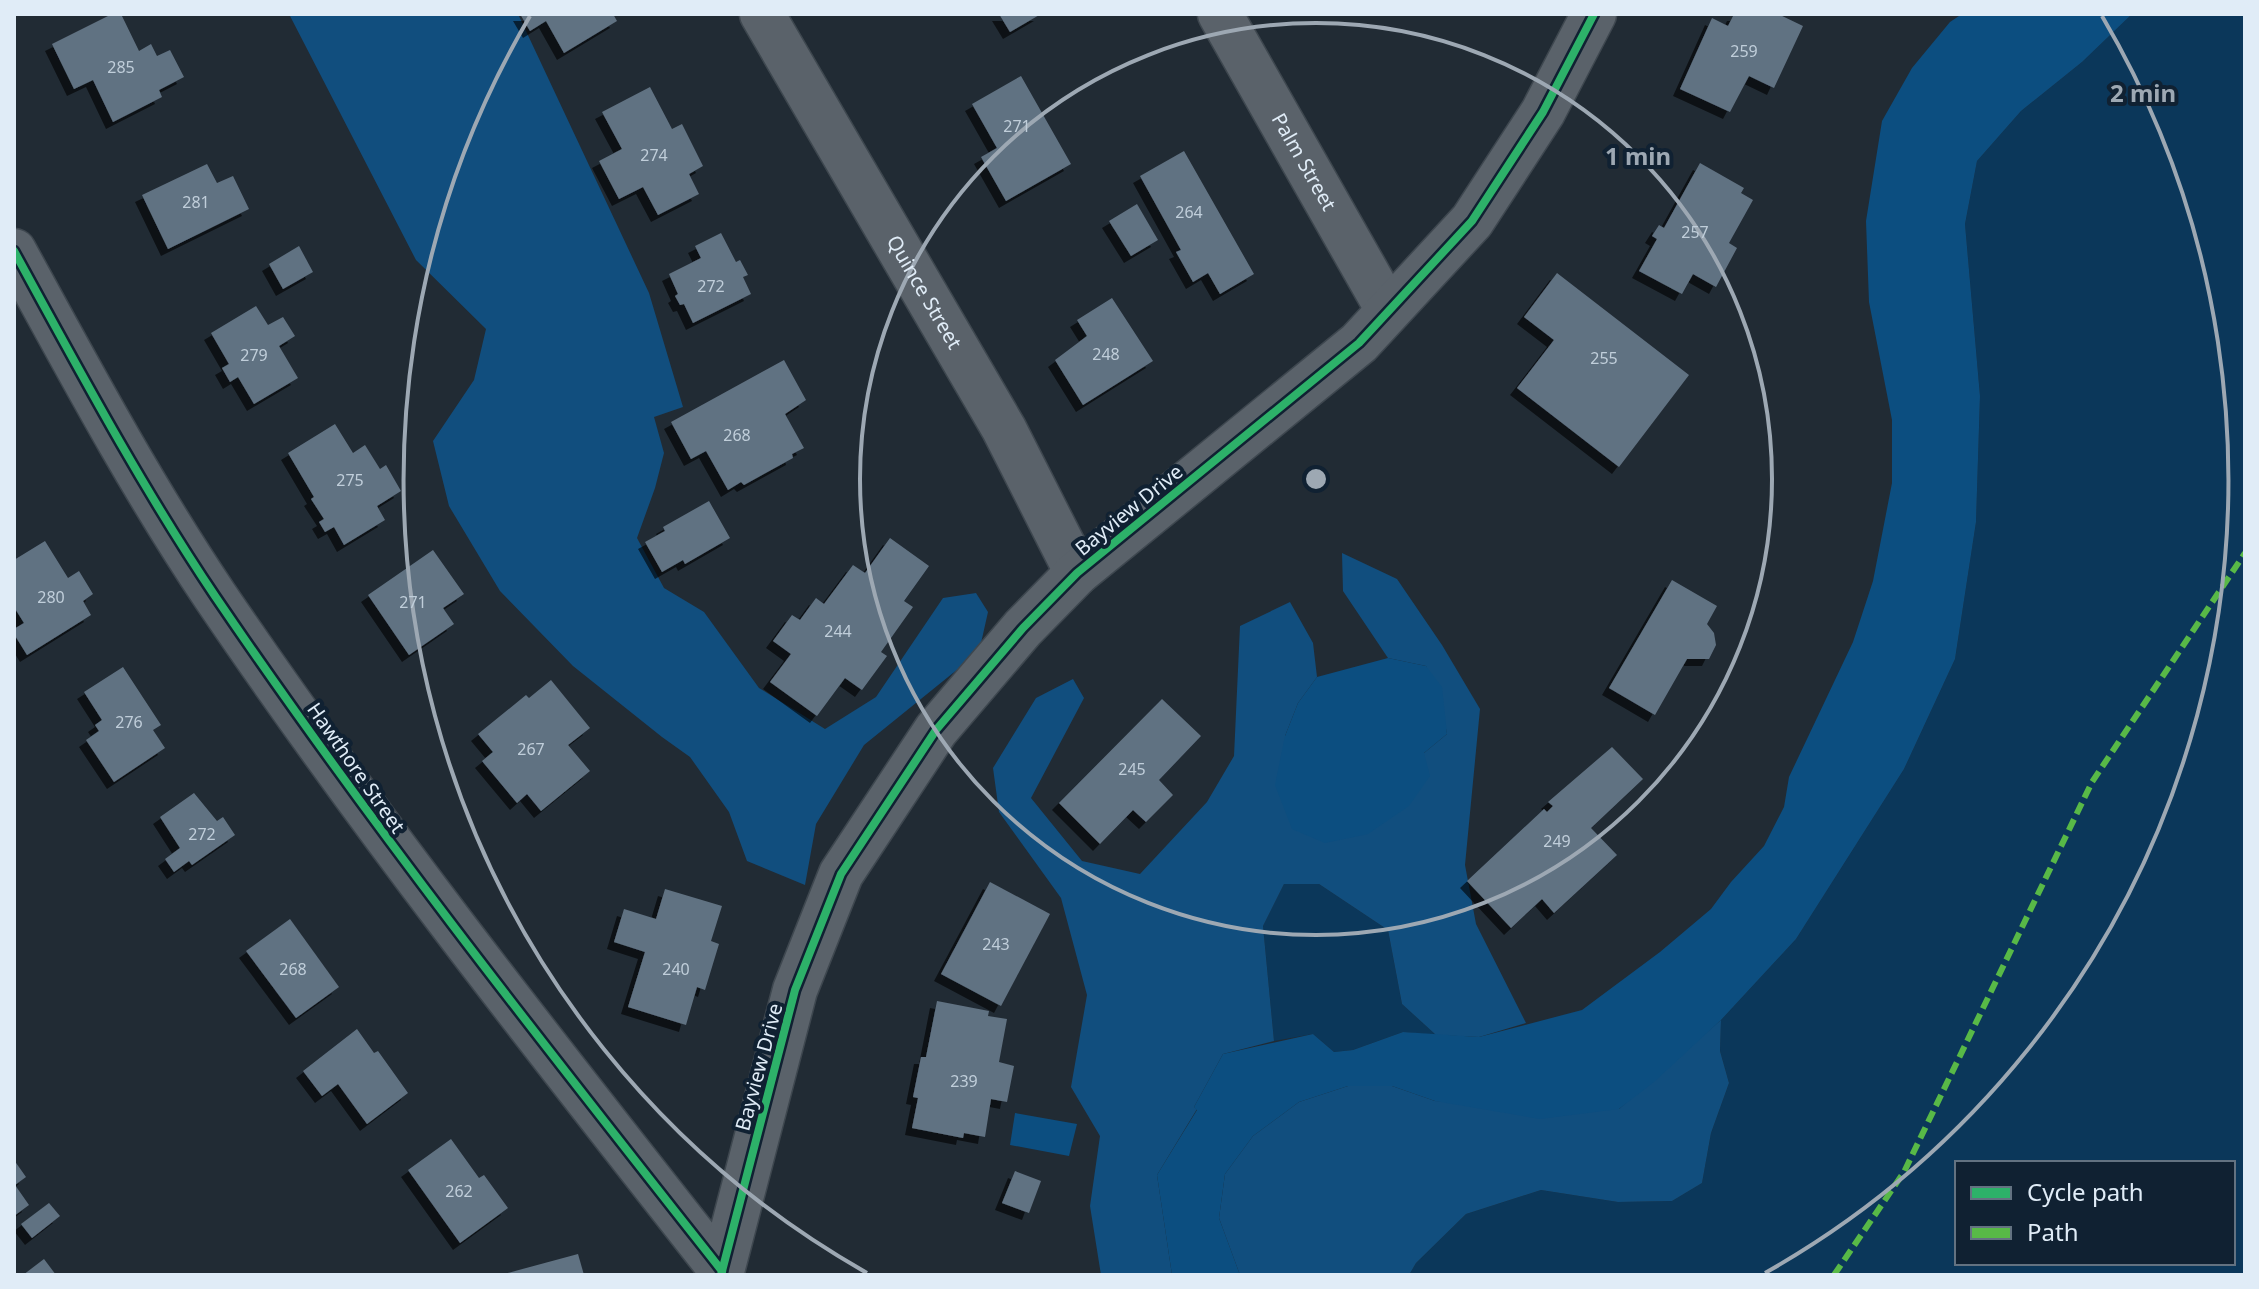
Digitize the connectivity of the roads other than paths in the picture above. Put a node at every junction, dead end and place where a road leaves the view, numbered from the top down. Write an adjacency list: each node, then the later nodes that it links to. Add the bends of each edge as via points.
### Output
1 (762, 14): 6 (street, Quince Street, via 1004,429)
2 (1220, 14): 5 (street, Palm Street)
3 (1594, 14): 5 (street, Bayview Drive, via 1543,112 1472,221)
4 (14, 251): 7 (street, Hawthore Street, via 105,418 215,596 403,862)
5 (1388, 310): 6 (street, Bayview Drive, via 1359,343)
6 (1077, 573): 7 (street, Bayview Drive, via 936,730 841,874 795,990)
7 (721, 1273)

